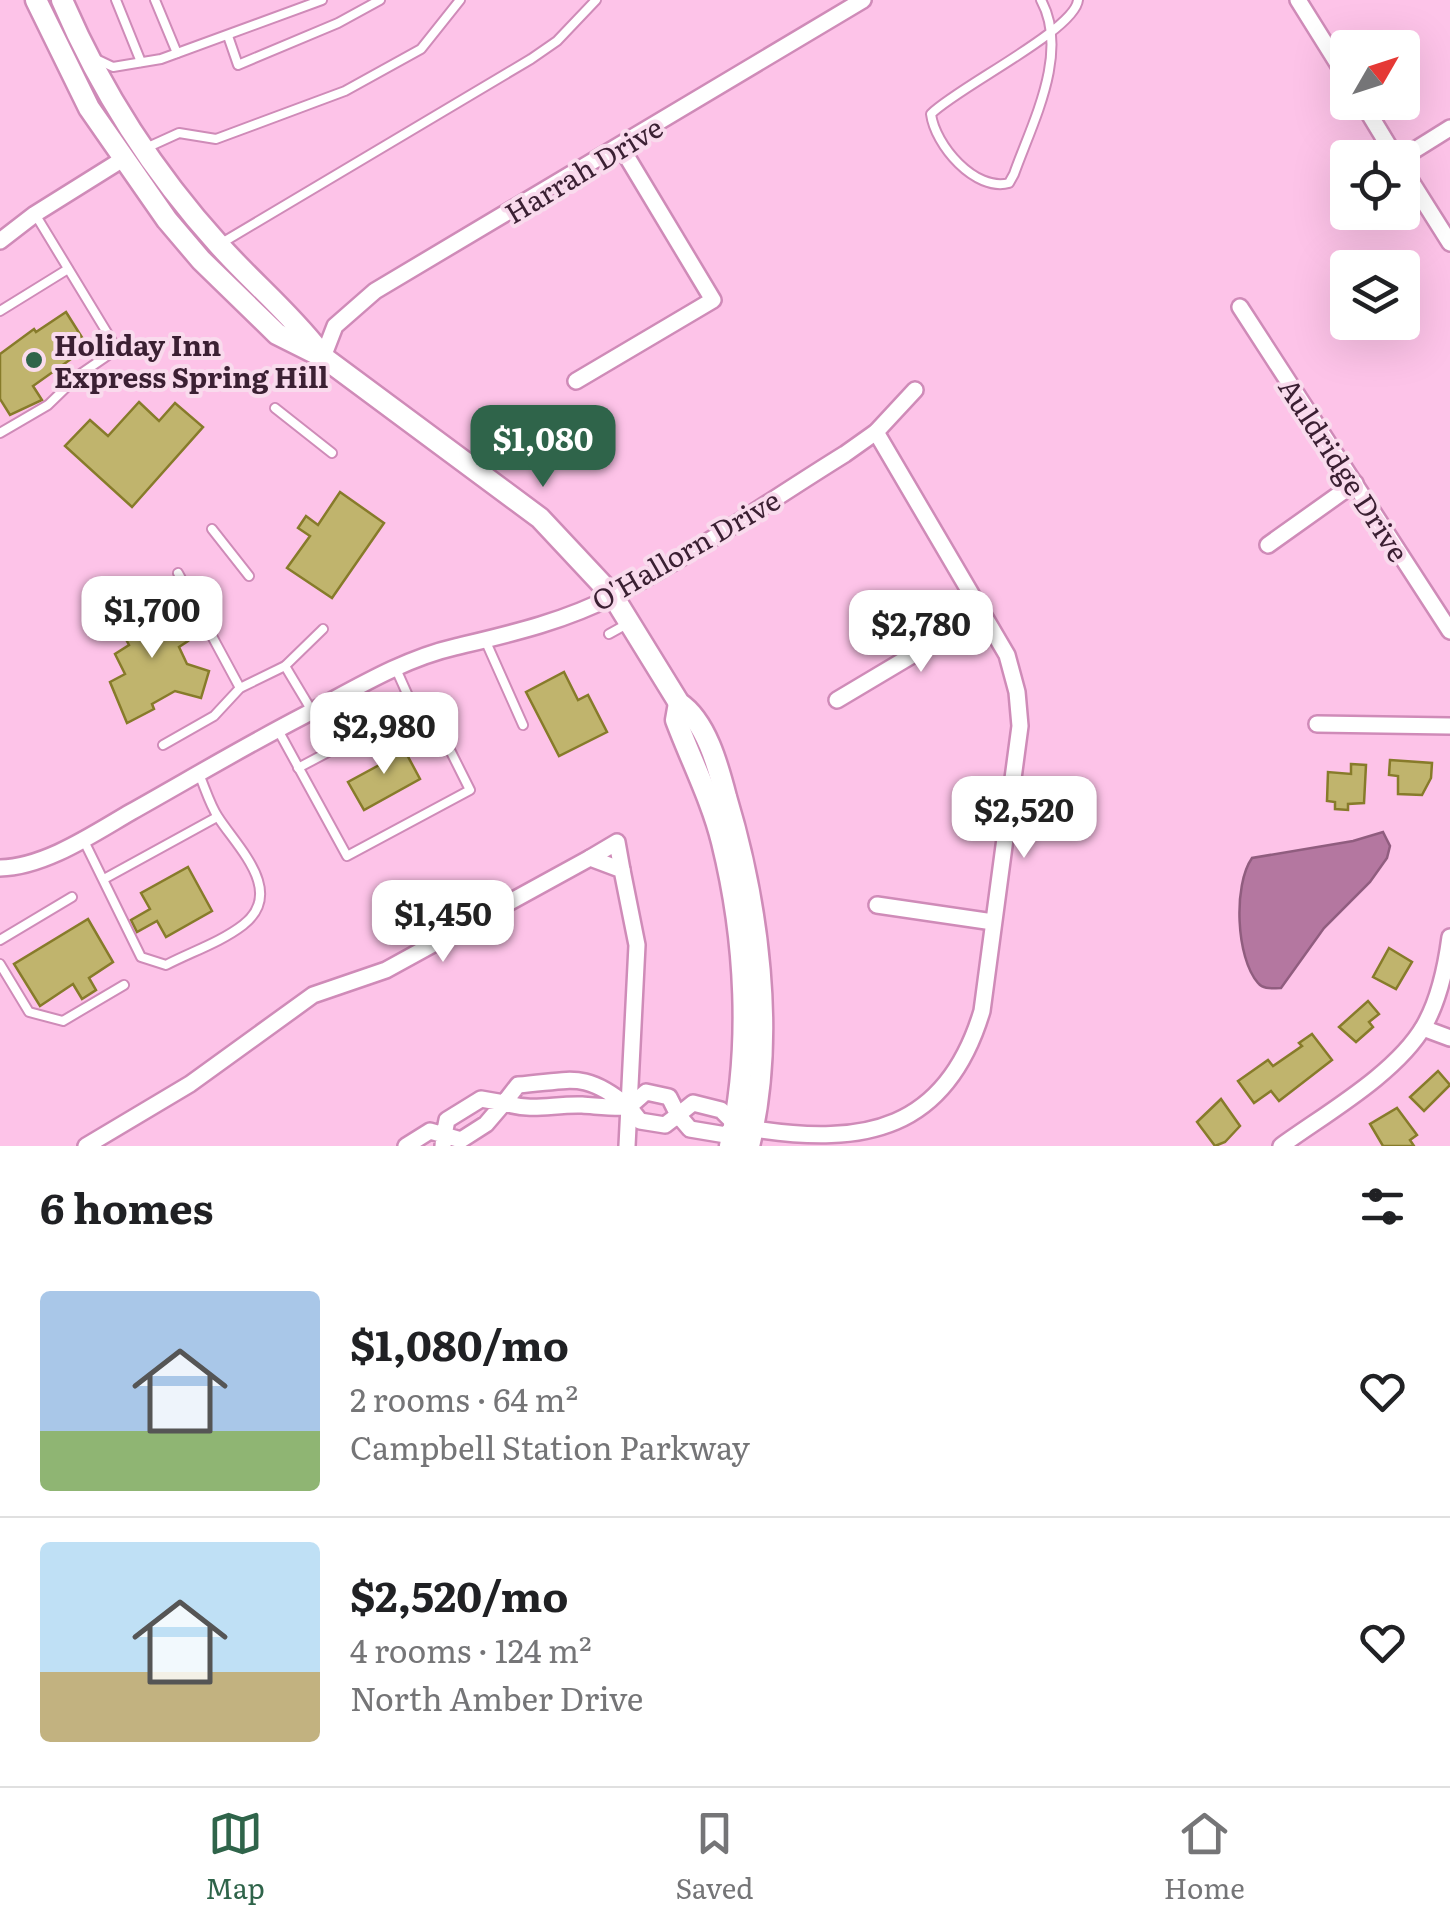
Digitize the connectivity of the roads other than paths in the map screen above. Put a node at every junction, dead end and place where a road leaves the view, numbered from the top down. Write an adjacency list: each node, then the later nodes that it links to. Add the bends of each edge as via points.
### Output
1 (36, 0): 18 (street)
2 (62, 0): 16 (street)
3 (116, 0): 19 (lane)
4 (155, 0): 17 (lane)
5 (322, 0): 14 (lane)
6 (380, 0): 14 (lane, via 238,65)
7 (460, 0): 23 (lane, via 421,50 344,92 216,139 178,133)
8 (596, 0): 29 (lane, via 532,59)
9 (864, 0): 22 (street, Harrah Drive)
10 (1041, 0): 13 (lane)
11 (1078, 0): 13 (lane, via 1074,14)
12 (1298, 0): 15 (street)
13 (1050, 32): 13 (lane, via 1049,74 1014,174 999,186 980,180 959,164 932,114)
14 (228, 36): 17 (lane)
15 (1330, 51)
16 (84, 52): 18 (street); 19 (lane, via 112,67); 23 (street)
17 (177, 53): 19 (lane)
18 (64, 61): 24 (street)
19 (141, 62)
20 (1450, 128): 21 (street)
21 (1420, 146)
22 (621, 147): 33 (street, Harrah Drive, via 360,301 336,326); 34 (street, via 712,300)
23 (143, 150): 24 (street); 29 (street)
24 (123, 159): 26 (street); 33 (street, via 201,260 277,334)
25 (1420, 196): 28 (street)
26 (35, 214): 27 (street); 30 (lane)
27 (0, 242)
28 (1450, 243)
29 (218, 244): 33 (street)
30 (68, 269): 32 (lane); 38 (lane, via 117,349 48,405)
31 (1240, 307): 40 (street, Auldridge Drive)
32 (0, 312)
33 (324, 357): 46 (street, via 540,518)
34 (576, 381)
35 (916, 390): 37 (street, O'Hallorn Drive)
36 (275, 408): 39 (lane)
37 (876, 432): 46 (street, O'Hallorn Drive); 48 (street)
38 (0, 433)
39 (332, 453)
40 (1355, 483): 42 (street); 51 (street, Auldridge Drive)
41 (212, 530): 44 (lane)
42 (1268, 545)
43 (178, 573): 56 (lane)
44 (249, 576)
45 (115, 588): 47 (lane)
46 (612, 596): 49 (street); 53 (street, O'Hallorn Drive)
47 (98, 598)
48 (983, 613): 57 (street); 75 (street, via 1007,655 1020,726)
49 (629, 623): 52 (lane); 85 (street, via 679,703 691,711 717,765 747,874 760,1001)
50 (323, 630): 54 (lane)
51 (1450, 632)
52 (609, 634)
53 (486, 642): 55 (street, O'Hallorn Drive); 61 (lane)
54 (285, 666): 56 (lane); 59 (lane)
55 (396, 669): 58 (lane); 59 (street, O'Hallorn Drive)
56 (240, 688): 64 (lane, via 214,716)
57 (837, 700)
58 (413, 707): 65 (lane); 65 (lane, via 438,724 470,790 347,856)
59 (312, 712): 63 (street, O'Hallorn Drive)
60 (1317, 724): 62 (street)
61 (523, 725)
62 (1450, 726)
63 (278, 730): 65 (lane); 66 (street, O'Hallorn Drive)
64 (162, 744)
65 (298, 768)
66 (199, 774): 67 (lane); 68 (street, O'Hallorn Drive)
67 (218, 817): 72 (lane); 72 (lane, via 260,883 257,907 240,927 166,965 140,957)
68 (82, 838): 70 (street, O'Hallorn Drive); 72 (lane)
69 (590, 858): 71 (street); 71 (street, via 617,842); 87 (street, via 386,970 314,995 190,1084)
70 (0, 868)
71 (622, 870): 83 (street, via 637,945)
72 (104, 879)
73 (72, 897): 77 (lane)
74 (877, 906): 75 (street)
75 (994, 922): 85 (street, via 973,1041 930,1098 884,1128 856,1136)
76 (1450, 937): 80 (street)
77 (0, 940)
78 (0, 964): 79 (lane, via 29,1012 63,1021)
79 (124, 985)
80 (1423, 1028): 81 (street); 91 (street, via 1384,1070)
81 (1450, 1038)
82 (504, 1103): 83 (street, via 528,1110); 83 (street, via 518,1086 580,1080 600,1083); 86 (street, via 461,1140); 86 (street, via 481,1099 447,1120)
83 (629, 1107): 84 (street, via 640,1121 665,1125); 84 (street, via 646,1092 669,1098); 89 (street)
84 (678, 1116): 85 (street, via 690,1129); 85 (street, via 693,1103 721,1110)
85 (746, 1133): 90 (street)
86 (444, 1141): 88 (street, via 430,1131)
87 (86, 1146)
88 (406, 1146)
89 (627, 1146)
90 (730, 1146)
91 (1280, 1146)

